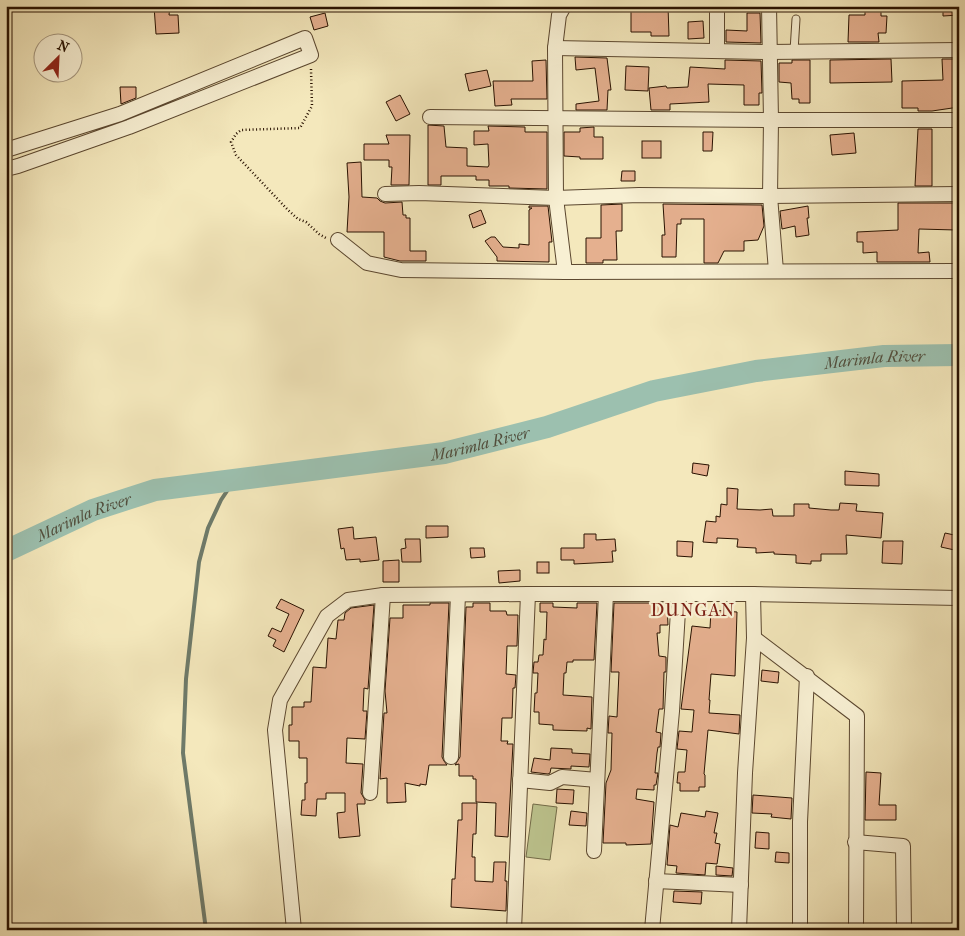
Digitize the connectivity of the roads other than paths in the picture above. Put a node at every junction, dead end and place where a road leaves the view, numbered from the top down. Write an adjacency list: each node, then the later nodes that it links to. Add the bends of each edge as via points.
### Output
1 (564, 6): 5 (street, via 559,15)
2 (717, 6): 7 (street)
3 (769, 6): 9 (street)
4 (796, 19): 8 (lane)
5 (555, 48): 7 (street); 11 (street)
6 (959, 50): 8 (street)
7 (717, 51): 9 (street)
8 (794, 51): 9 (street)
9 (769, 52): 12 (street)
10 (430, 116): 11 (street)
11 (556, 119): 12 (street); 19 (street)
12 (771, 120): 13 (street); 18 (street)
13 (959, 120)
14 (6, 150): 15 (street, via 120,114 305,38 311,55 129,126)
15 (6, 169)
16 (385, 194): 19 (street)
17 (959, 194): 18 (street)
18 (770, 196): 19 (street); 21 (street)
19 (556, 198): 23 (street)
20 (338, 240): 23 (street, via 366,263 402,270)
21 (776, 271): 22 (street); 23 (street)
22 (959, 271)
23 (565, 272)
24 (528, 594): 25 (street); 29 (street); 34 (street)
25 (606, 594): 26 (street); 35 (street)
26 (679, 594): 27 (street); 39 (street)
27 (753, 594): 30 (street); 31 (street)
28 (384, 595): 29 (street); 36 (street); 41 (street, via 348,600 327,616 280,700 275,730)
29 (458, 595): 33 (street)
30 (959, 598)
31 (754, 638): 32 (street); 40 (street)
32 (807, 676): 37 (street, via 857,716); 45 (street, via 800,822)
33 (452, 757)
34 (520, 780): 35 (street, via 550,783 562,777); 42 (street)
35 (597, 780): 38 (street)
36 (370, 794)
37 (855, 842): 46 (street); 47 (street, via 903,846)
38 (594, 851)
39 (656, 881): 40 (street); 43 (street)
40 (741, 884): 44 (street)
41 (294, 930)
42 (514, 930)
43 (652, 930)
44 (739, 930)
45 (800, 930)
46 (856, 930)
47 (904, 930)

